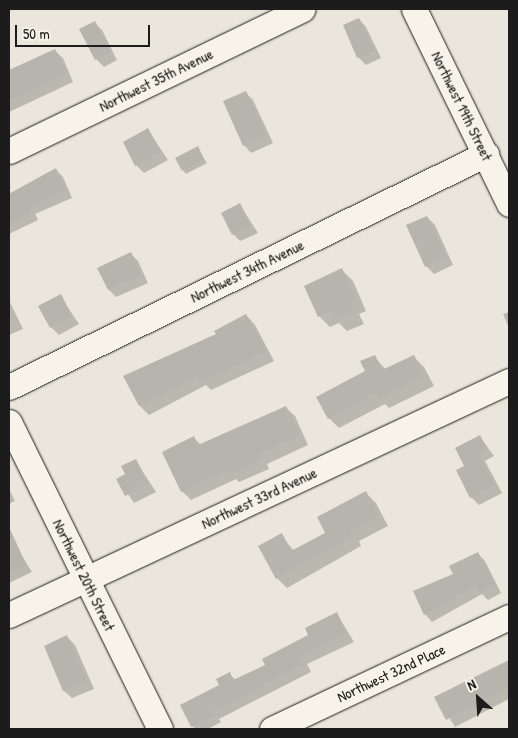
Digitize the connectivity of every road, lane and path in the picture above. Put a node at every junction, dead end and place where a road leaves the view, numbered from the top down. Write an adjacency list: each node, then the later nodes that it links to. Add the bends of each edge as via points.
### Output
1 (303, 9): 3 (street, Northwest 35th Avenue)
2 (414, 9): 4 (street, Northwest 19th Street)
3 (9, 151)
4 (486, 154): 5 (street, Northwest 19th Street); 7 (street, Northwest 34th Avenue)
5 (509, 204)
6 (509, 381): 9 (street, Northwest 33rd Avenue)
7 (9, 387)
8 (9, 422): 9 (street, Northwest 20th Street)
9 (86, 579): 10 (street, Northwest 33rd Avenue); 12 (street, Northwest 20th Street)
10 (9, 615)
11 (509, 616): 13 (street, Northwest 32nd Place)
12 (160, 729)
13 (272, 729)

